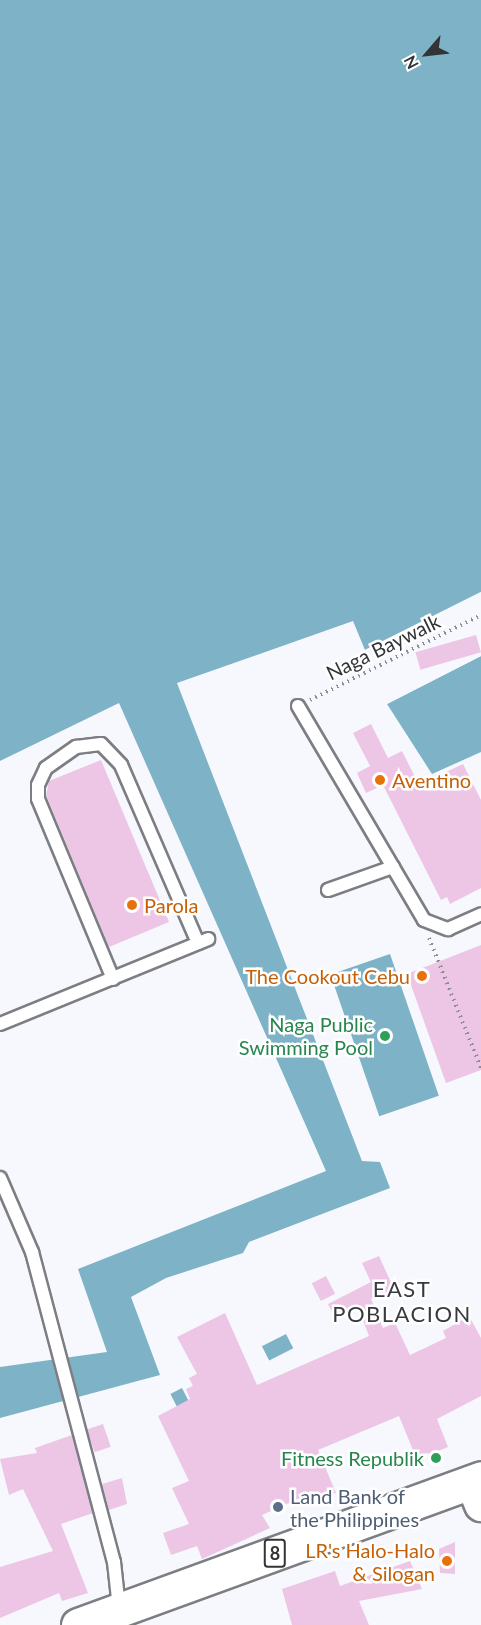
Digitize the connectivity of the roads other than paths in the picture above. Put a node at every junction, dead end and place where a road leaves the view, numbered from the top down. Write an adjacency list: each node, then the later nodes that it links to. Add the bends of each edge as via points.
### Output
1 (298, 706): 2 (lane)
2 (393, 867): 3 (lane); 4 (lane, via 424,920 448,929)
3 (328, 890)
4 (481, 914)
5 (113, 979): 5 (lane, via 38,799 38,785 46,768 76,747 101,744 121,765 203,941); 6 (lane)
6 (0, 1024)
7 (0, 1178): 9 (lane, via 32,1252 114,1562)
8 (478, 1488): 9 (highway, 8)
9 (119, 1610): 10 (highway, 8)
10 (78, 1625)

